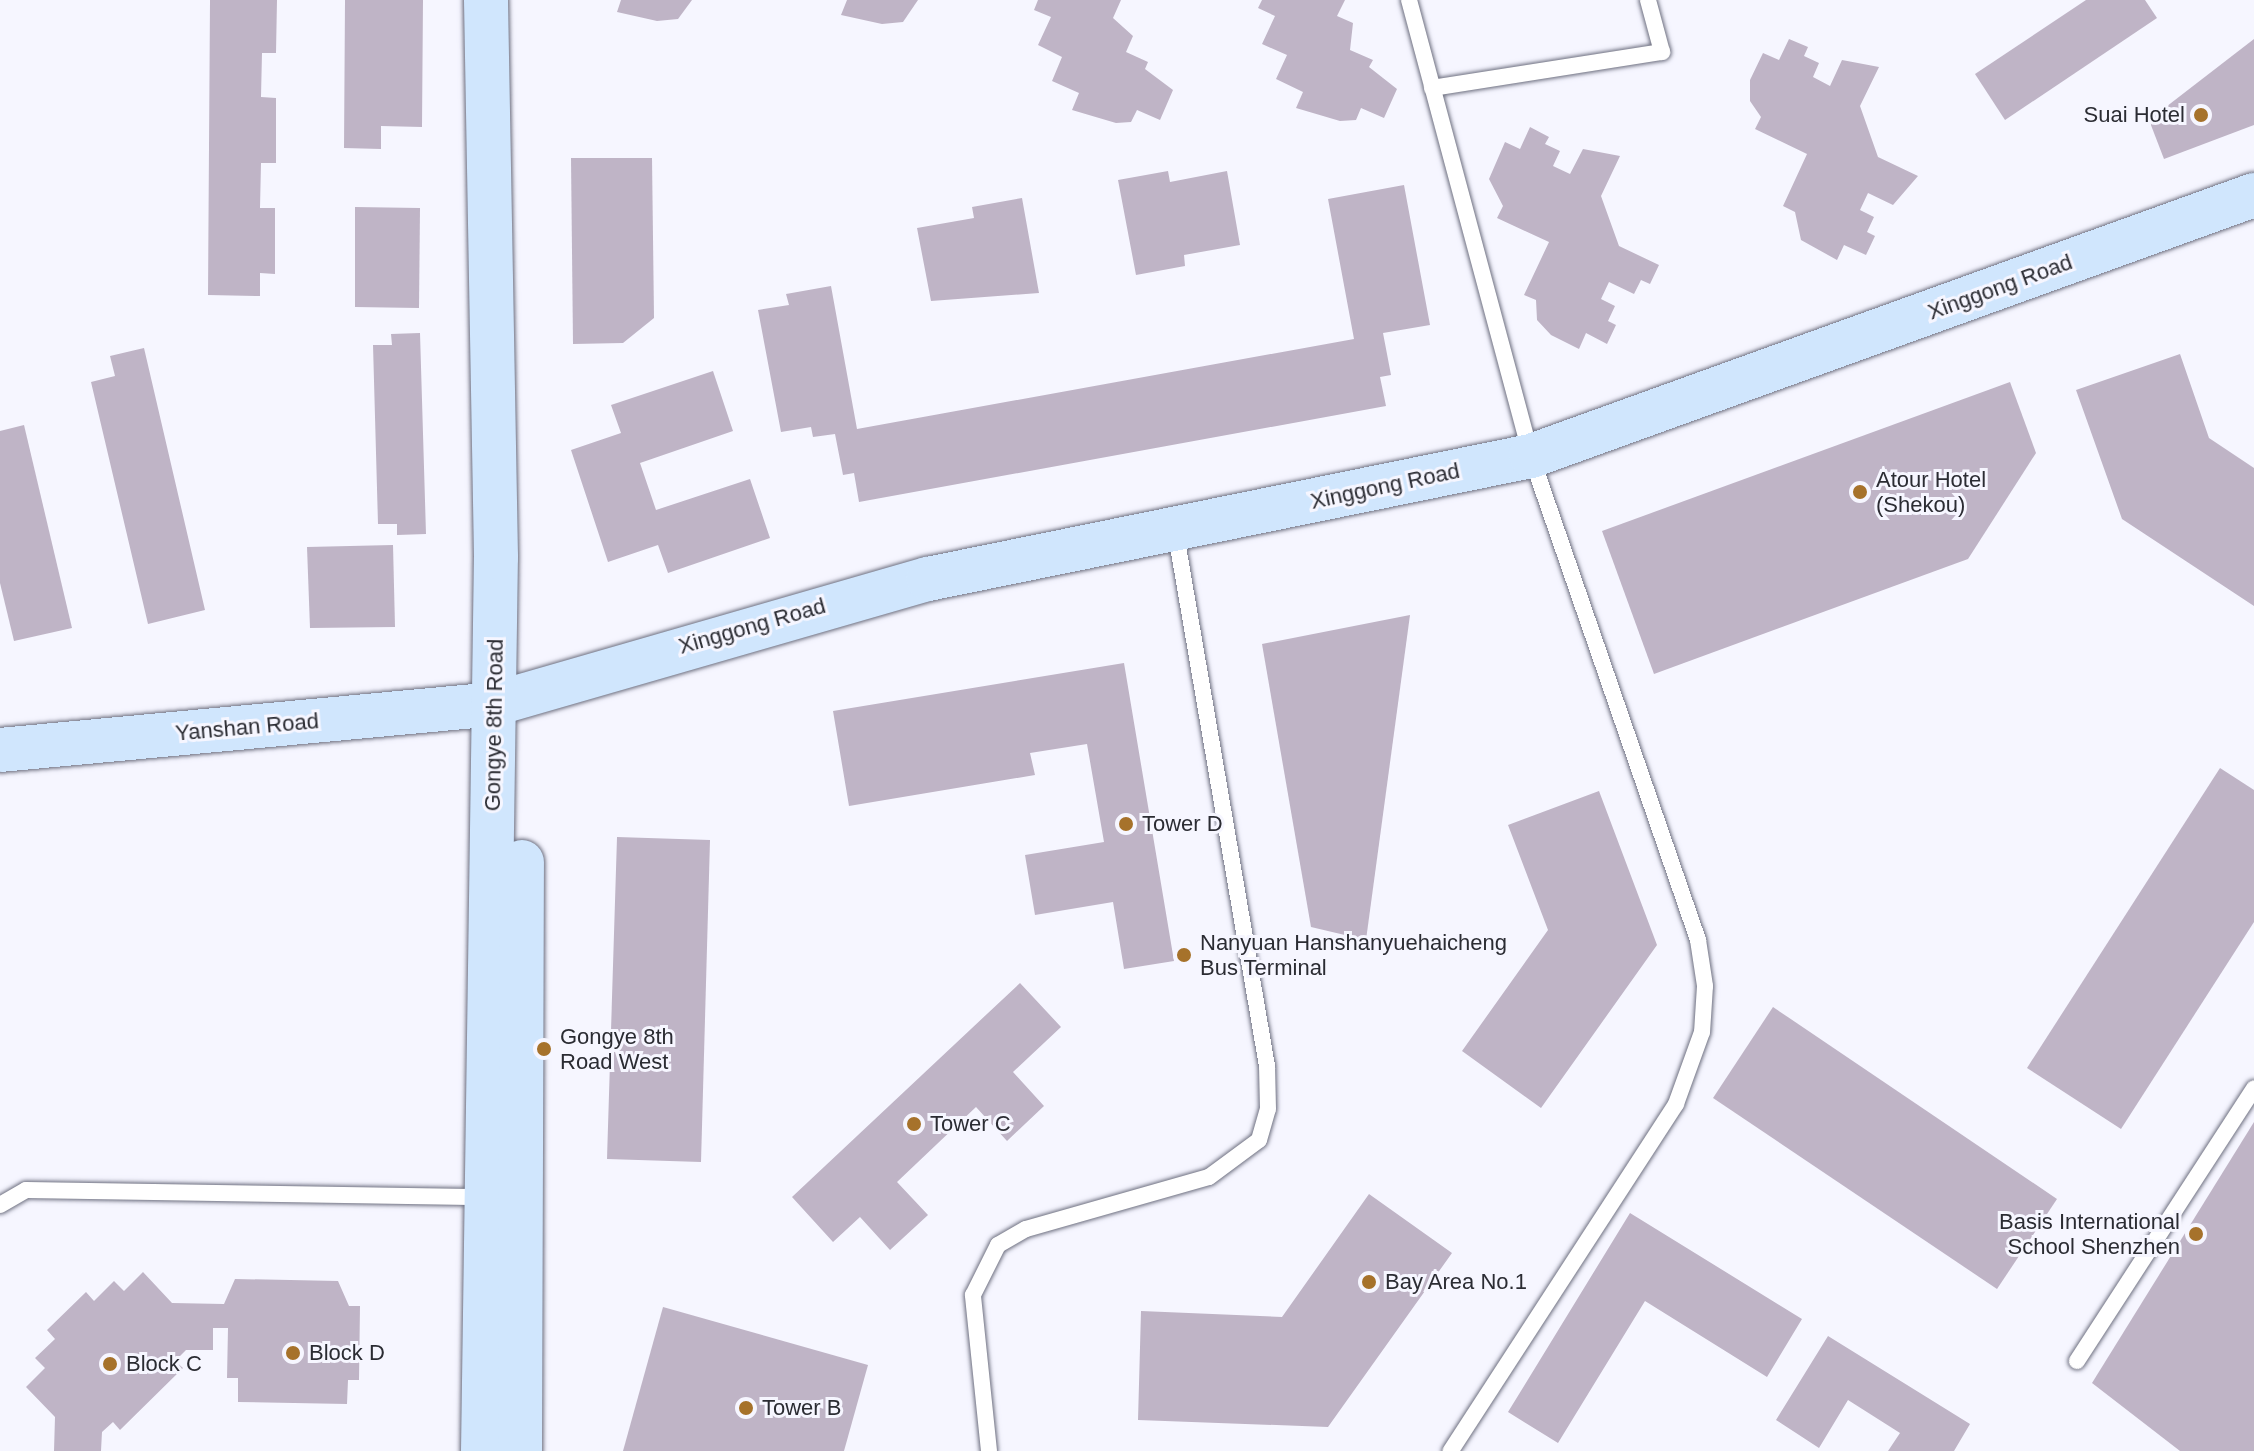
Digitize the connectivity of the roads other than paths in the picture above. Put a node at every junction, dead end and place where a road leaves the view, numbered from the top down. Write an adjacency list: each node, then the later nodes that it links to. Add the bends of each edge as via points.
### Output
1 (486, 0): 9 (street, Gongye 8th Road)
2 (515, 0): 9 (street, Gongye 8th Road)
3 (1409, 0): 5 (lane)
4 (1648, 0): 5 (lane, via 1662,52)
5 (1432, 88): 7 (lane)
6 (2254, 195): 7 (street, Xinggong Road)
7 (1531, 456): 8 (street, Xinggong Road); 18 (lane, via 1698,940 1702,1032 1676,1104)
8 (1174, 529): 9 (street, Xinggong Road, via 808,608); 17 (lane, via 1267,1066 1268,1109 1259,1140 1209,1177 1026,1229 998,1245 973,1295)
9 (508, 700): 10 (street, Yanshan Road); 12 (street, Gongye 8th Road)
10 (0, 750)
11 (2254, 1088): 14 (lane)
12 (504, 1198): 13 (lane, via 26,1190); 15 (street, Gongye 8th Road); 16 (street, Gongye 8th Road)
13 (0, 1205)
14 (2077, 1361)
15 (483, 1451)
16 (520, 1451)
17 (989, 1451)
18 (1451, 1451)

